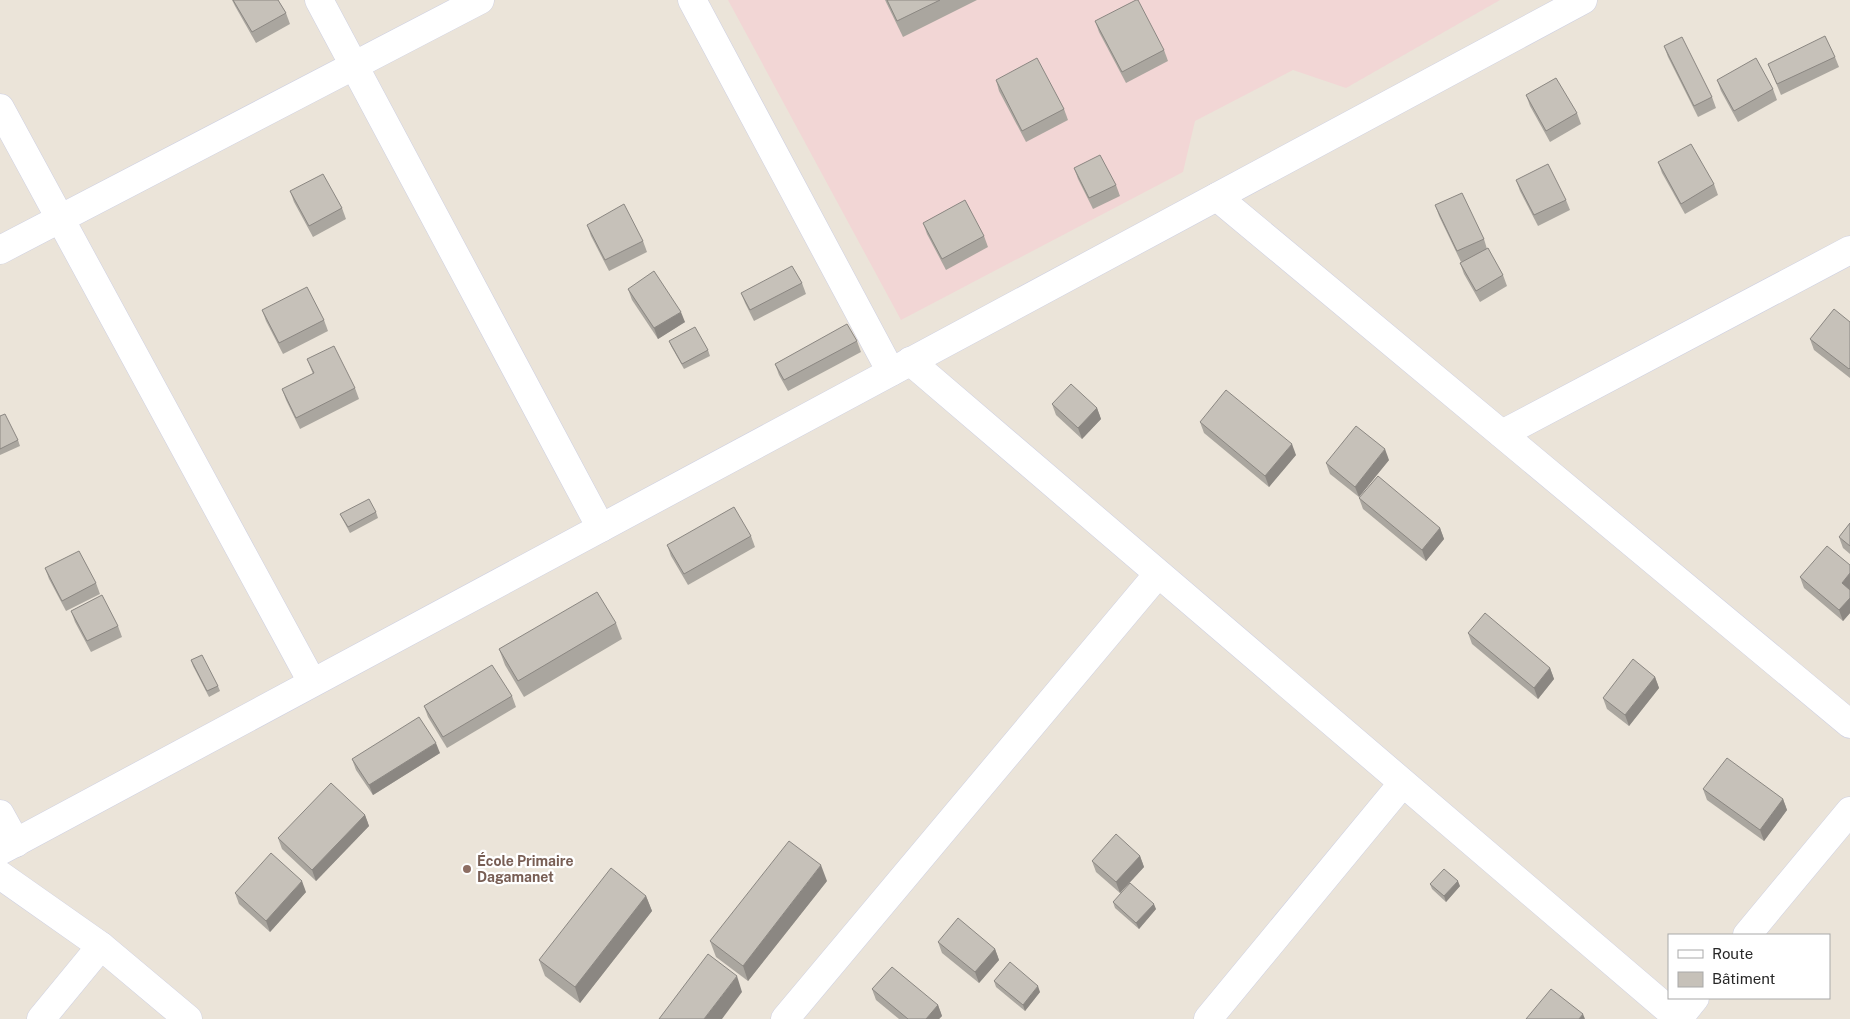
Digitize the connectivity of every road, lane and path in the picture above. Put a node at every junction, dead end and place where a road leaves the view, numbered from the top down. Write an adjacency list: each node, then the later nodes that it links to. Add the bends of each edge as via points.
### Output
1 (319, 0): 5 (street)
2 (480, 0): 5 (street)
3 (692, 0): 11 (street)
4 (1583, 0): 7 (street)
5 (354, 66): 8 (street); 13 (street)
6 (0, 108): 8 (street)
7 (1217, 196): 11 (street); 12 (street)
8 (60, 218): 9 (street); 15 (street)
9 (0, 250)
10 (1850, 250): 12 (street)
11 (900, 367): 13 (street); 14 (street)
12 (1502, 434): 16 (street)
13 (601, 528): 15 (street)
14 (1158, 574): 17 (street); 27 (street)
15 (312, 682): 20 (street)
16 (1850, 724)
17 (1402, 784): 28 (street); 29 (street)
18 (1850, 811): 22 (street)
19 (0, 814): 20 (street)
20 (8, 847)
21 (0, 875): 23 (street)
22 (1748, 934)
23 (101, 946): 25 (street); 26 (street)
24 (1694, 999): 29 (street)
25 (41, 1019)
26 (188, 1019)
27 (785, 1019)
28 (1208, 1019)
29 (1678, 1019)

